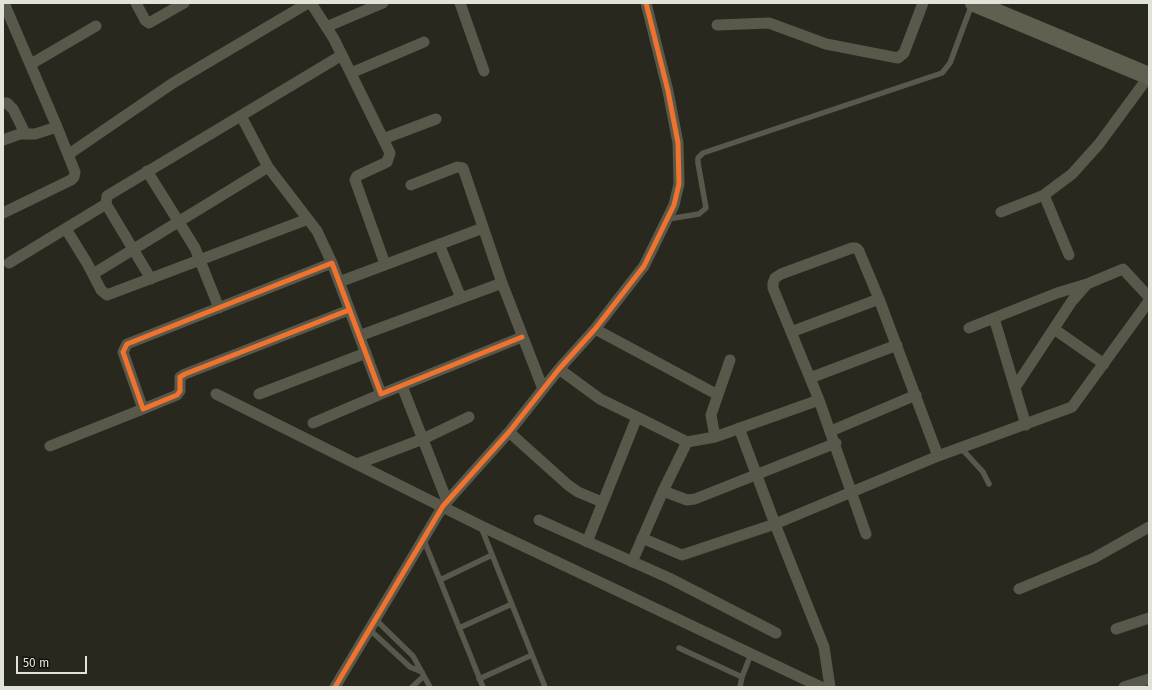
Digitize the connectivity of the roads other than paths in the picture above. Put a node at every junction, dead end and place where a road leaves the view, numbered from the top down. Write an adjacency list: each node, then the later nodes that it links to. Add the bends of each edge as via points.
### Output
1 (4, 3): 16 (street)
2 (136, 3): 3 (street, via 149,23)
3 (184, 3)
4 (308, 3): 27 (street, via 173,83)
5 (311, 3): 13 (street)
6 (383, 3): 13 (street)
7 (460, 3): 17 (street)
8 (646, 3): 36 (street, via 678,143 679,184 674,205)
9 (923, 3): 11 (street, via 904,53 898,58 826,44 769,23)
10 (973, 3): 19 (main road); 36 (lane, via 950,63 942,73 703,153 698,158 698,163 706,208 699,214)
11 (717, 25)
12 (96, 26): 16 (street)
13 (326, 27): 15 (street)
14 (424, 42): 18 (street)
15 (342, 55): 18 (street); 21 (street)
16 (31, 64): 23 (street)
17 (484, 71)
18 (351, 73): 25 (street)
19 (1149, 76): 31 (street, via 1082,164)
20 (3, 103): 24 (street, via 7,103 13,109)
21 (241, 116): 28 (street); 29 (street)
22 (436, 118): 25 (street)
23 (58, 127): 24 (street, via 35,134); 27 (street)
24 (25, 134): 26 (street)
25 (383, 139): 46 (street, via 390,153 389,160 356,176 355,180)
26 (3, 140)
27 (68, 154): 34 (street, via 75,172 71,180)
28 (268, 167): 35 (street); 37 (street)
29 (147, 171): 32 (street, via 110,193); 37 (street)
30 (411, 185): 39 (street, via 457,167 463,168)
31 (1044, 195): 33 (street); 42 (street)
32 (106, 204): 38 (street); 41 (street)
33 (1001, 212)
34 (3, 213)
35 (308, 219): 43 (street); 45 (street, via 322,239)
36 (667, 219): 60 (street, via 644,266)
37 (180, 221): 41 (street); 43 (street)
38 (66, 228): 44 (street); 47 (street)
39 (483, 228): 40 (street); 50 (street)
40 (440, 244): 46 (street); 53 (street)
41 (133, 250): 47 (street); 48 (street)
42 (1070, 255)
43 (201, 260): 48 (street); 56 (street)
44 (9, 263)
45 (332, 263): 49 (street); 56 (street)
46 (385, 264): 49 (street)
47 (93, 274): 48 (street, via 101,290 107,295)
48 (151, 279)
49 (339, 282): 57 (street)
50 (502, 282): 53 (street); 64 (street)
51 (1087, 284): 52 (street, via 1123,269); 58 (street); 61 (street, via 1072,301)
52 (1149, 297)
53 (461, 298): 63 (street)
54 (879, 299): 62 (street); 62 (street, via 859,251 852,248 845,250 775,278 773,288); 65 (street)
55 (1149, 301): 68 (street)
56 (219, 308): 80 (street, via 125,346 123,352)
57 (349, 310): 63 (street); 80 (street, via 185,374 180,378 180,391 177,395)
58 (994, 318): 59 (street); 72 (street)
59 (969, 328)
60 (595, 329): 69 (street); 77 (street)
61 (1054, 329): 68 (street); 72 (street)
62 (791, 332): 70 (street)
63 (359, 336): 66 (street)
64 (522, 337): 71 (street); 73 (street)
65 (897, 345): 70 (street); 78 (street)
66 (366, 353): 75 (street); 76 (street)
67 (730, 360): 77 (street)
68 (1104, 364): 84 (street, via 1072,407)
69 (559, 369): 73 (street); 82 (street, via 600,399)
70 (810, 378): 79 (street)
71 (402, 386): 76 (street); 89 (street)
72 (1016, 386): 84 (street)
73 (543, 389): 87 (street)
74 (216, 394): 95 (street)
75 (259, 394)
76 (381, 394): 83 (street)
77 (718, 395): 88 (street, via 711,415)
78 (916, 395): 86 (street); 94 (street)
79 (819, 400): 85 (street); 86 (street)
80 (143, 408): 92 (street)
81 (469, 417): 89 (street)
82 (637, 417): 90 (street); 100 (street)
83 (313, 423)
84 (1026, 425): 93 (street)
85 (739, 428): 88 (street); 96 (street)
86 (831, 431): 91 (street)
87 (509, 432): 100 (street, via 568,485); 101 (street)
88 (715, 436): 90 (street)
89 (423, 439): 95 (street); 101 (street)
90 (687, 442): 98 (street)
91 (836, 443): 96 (street); 99 (street)
92 (50, 446)
93 (962, 448): 94 (street); 97 (lane, via 983,472)
94 (938, 456): 99 (street)
95 (357, 464): 101 (street)
96 (756, 474): 98 (street, via 695,499 687,500); 103 (street)
97 (989, 484)
98 (663, 491): 108 (street)
99 (851, 491): 103 (street); 106 (street)
100 (602, 502): 109 (street)
101 (445, 504): 104 (street); 107 (street)
102 (539, 520): 109 (street)
103 (775, 524): 108 (street, via 682,555); 136 (street, via 824,647)
104 (480, 526): 110 (lane); 123 (street)
105 (1149, 527): 113 (street, via 1094,558)
106 (866, 534)
107 (423, 538): 112 (lane); 115 (street)
108 (642, 538): 111 (street)
109 (587, 542): 111 (street)
110 (492, 555): 112 (lane); 114 (lane)
111 (632, 562): 120 (street, via 669,578)
112 (440, 580): 117 (lane)
113 (1019, 589)
114 (512, 604): 117 (lane); 122 (lane)
115 (375, 618): 118 (street); 124 (lane, via 413,656)
116 (1149, 618): 119 (street)
117 (459, 628): 126 (lane)
118 (369, 629): 124 (lane, via 410,667); 129 (street)
119 (1116, 629)
120 (776, 633)
121 (679, 648): 125 (lane)
122 (532, 654): 126 (lane); 133 (lane)
123 (751, 654): 125 (lane); 128 (street)
124 (423, 674): 130 (lane); 131 (lane)
125 (742, 677): 134 (lane)
126 (479, 678): 132 (lane)
127 (1149, 679): 137 (street)
128 (808, 684): 135 (street)
129 (335, 687)
130 (412, 687)
131 (430, 687)
132 (483, 687)
133 (545, 687)
134 (740, 687)
135 (821, 687)
136 (830, 687)
137 (1124, 687)

